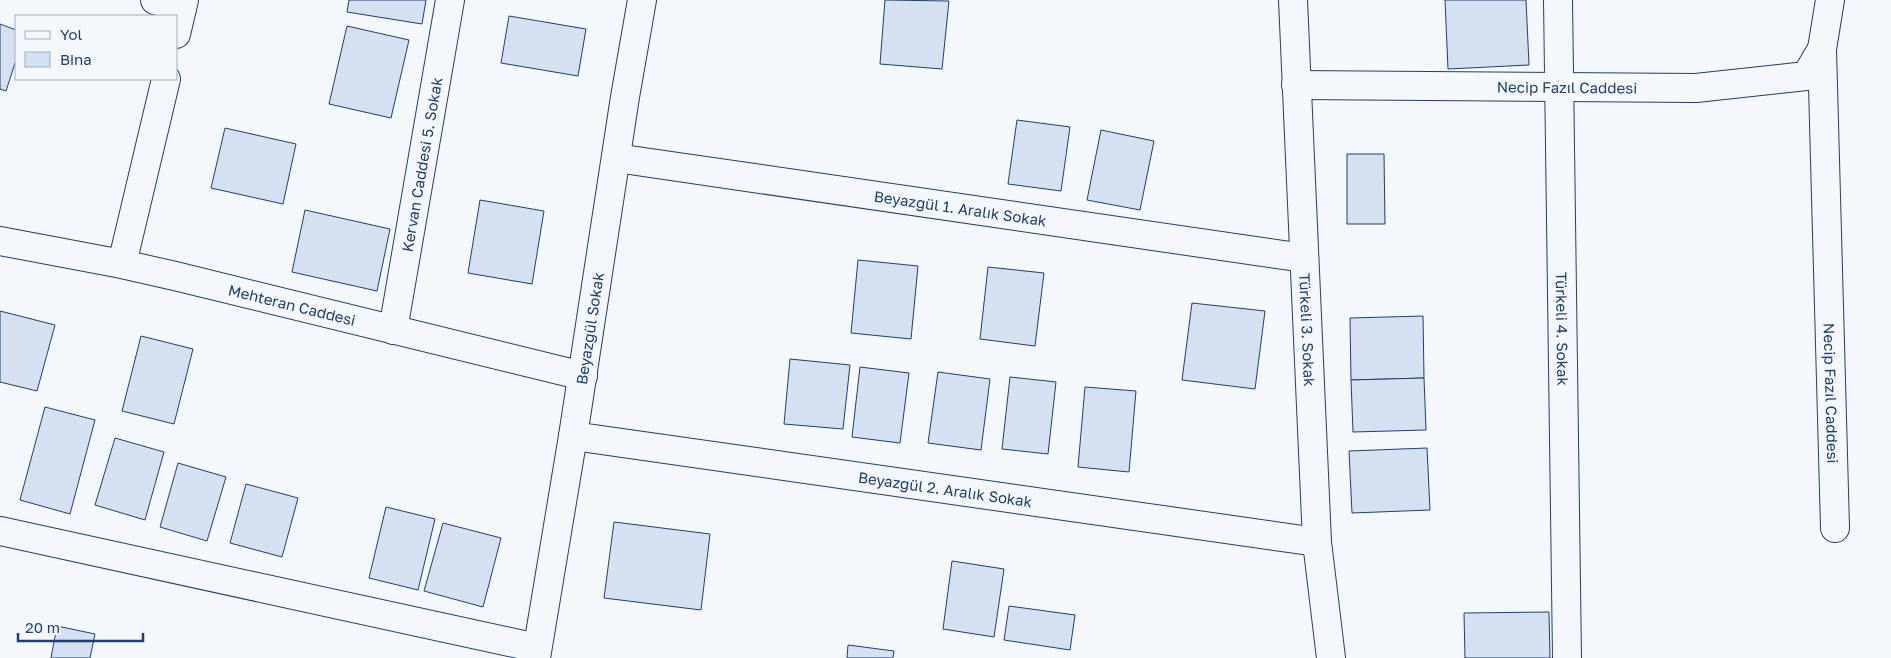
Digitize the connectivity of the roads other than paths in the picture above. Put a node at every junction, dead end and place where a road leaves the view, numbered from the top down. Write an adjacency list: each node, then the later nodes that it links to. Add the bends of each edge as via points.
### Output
1 (155, 0): 7 (street)
2 (450, 0): 16 (street, Kervan Caddesi 5. Sokak)
3 (642, 0): 12 (street, Beyazgül Sokak)
4 (1293, 0): 10 (street, Türkeli 3. Sokak)
5 (1558, 0): 11 (street, Türkeli 4. Sokak)
6 (1830, 0): 8 (street, Necip Fazıl Caddesi)
7 (181, 14)
8 (1822, 49): 11 (street, Necip Fazıl Caddesi, via 1806,76 1696,88); 19 (street, Necip Fazıl Caddesi)
9 (166, 80): 15 (street)
10 (1296, 85): 11 (street, Necip Fazıl Caddesi); 14 (street, Türkeli 3. Sokak)
11 (1559, 86): 24 (street, Türkeli 4. Sokak)
12 (616, 158): 14 (street, Beyazgül 1. Aralık Sokak); 17 (street, Beyazgül Sokak)
13 (0, 241): 15 (street, Mehteran Caddesi)
14 (1304, 258): 21 (street, Türkeli 3. Sokak)
15 (122, 264): 16 (street, Mehteran Caddesi)
16 (393, 330): 17 (street, Mehteran Caddesi)
17 (583, 376): 18 (street, Beyazgül Sokak)
18 (573, 436): 21 (street, Beyazgül 2. Aralık Sokak); 22 (street, Beyazgül Sokak)
19 (1835, 528)
20 (0, 531): 22 (street)
21 (1318, 542): 23 (street, Türkeli 3. Sokak)
22 (537, 653)
23 (1331, 658)
24 (1567, 658)

